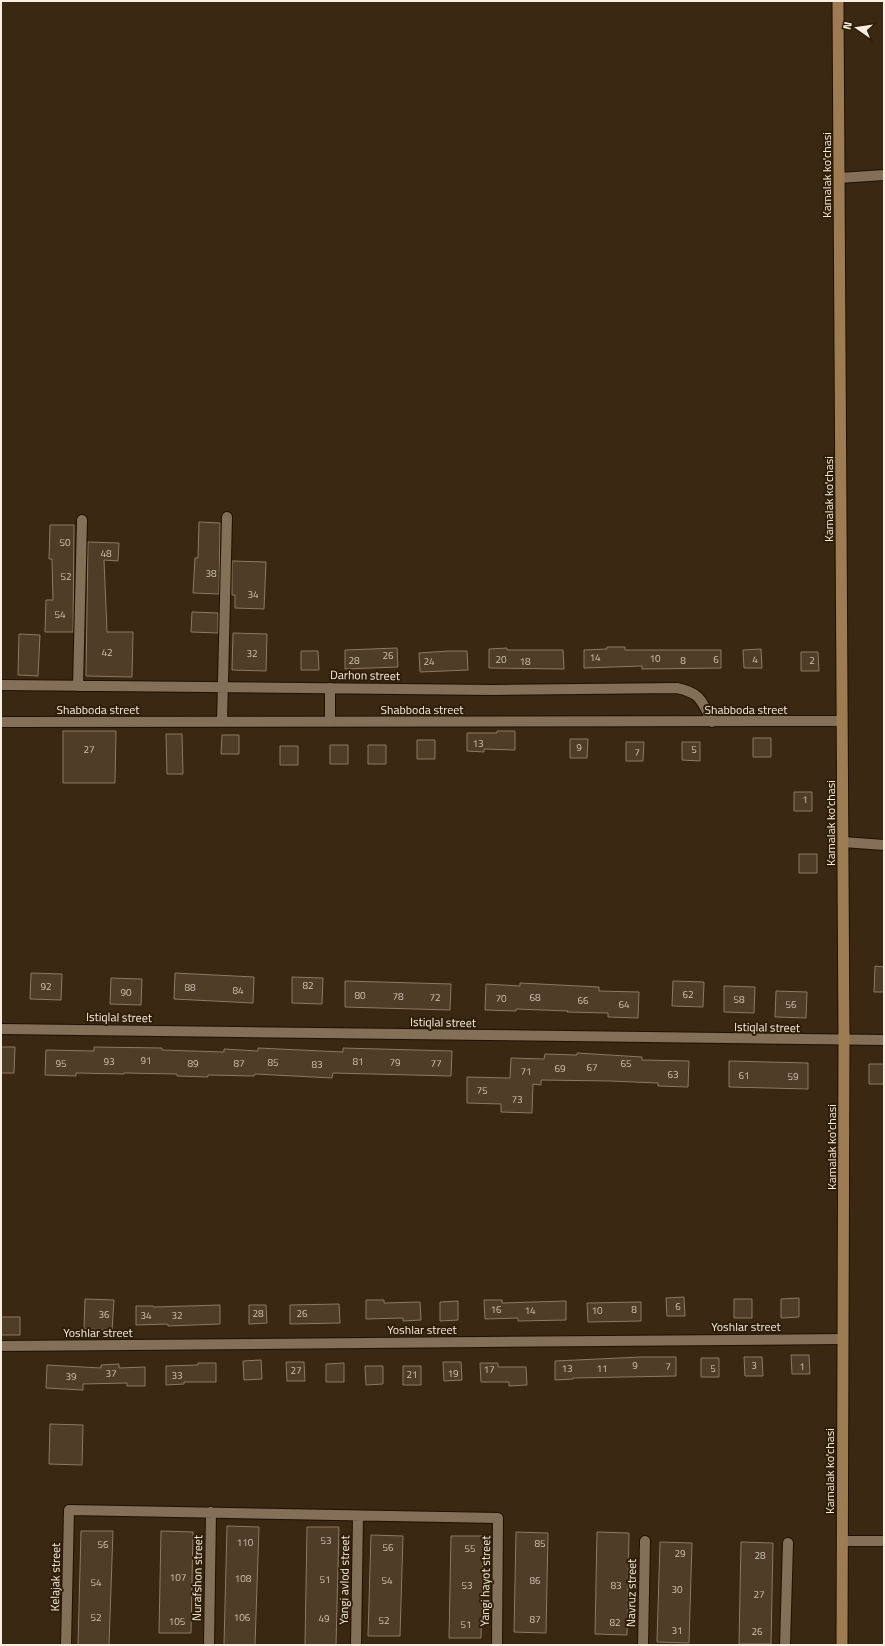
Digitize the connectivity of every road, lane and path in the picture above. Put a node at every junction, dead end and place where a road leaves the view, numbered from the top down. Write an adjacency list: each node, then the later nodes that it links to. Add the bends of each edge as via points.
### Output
1 (838, 1): 3 (main road, Kamalak ko'chasi)
2 (884, 175): 3 (street)
3 (839, 178): 14 (main road, Kamalak ko'chasi)
4 (227, 517): 8 (street)
5 (82, 520): 7 (street)
6 (1, 685): 7 (street, Darhon street)
7 (78, 686): 8 (street, Darhon street)
8 (222, 687): 9 (street, Darhon street); 11 (street)
9 (330, 688): 12 (street); 13 (street, Darhon street, via 677,688 691,691 702,701)
10 (1, 722): 11 (street, Shabboda street)
11 (222, 722): 12 (street, Shabboda street)
12 (330, 722): 13 (street, Shabboda street)
13 (712, 722): 14 (street, Shabboda street)
14 (842, 722): 15 (main road, Kamalak ko'chasi)
15 (843, 842): 16 (street); 19 (main road, Kamalak ko'chasi)
16 (884, 845)
17 (1, 1029): 19 (street, Istiqlal street)
18 (884, 1040): 19 (street, Istiqlal street)
19 (844, 1041): 20 (main road, Kamalak ko'chasi)
20 (843, 1338): 21 (street, Yoshlar street); 25 (main road, Kamalak ko'chasi)
21 (1, 1346)
22 (211, 1512): 23 (street); 28 (street, Kelajak street, via 69,1510); 29 (street, Nurafshon street)
23 (358, 1516): 30 (street, Yangi avlod street); 31 (street, Yangi hayot street, via 498,1518)
24 (645, 1541): 32 (street, Navruz street)
25 (842, 1541): 26 (street); 34 (main road, Kamalak ko'chasi)
26 (884, 1541)
27 (788, 1543): 33 (street)
28 (66, 1645)
29 (209, 1645)
30 (356, 1645)
31 (497, 1645)
32 (643, 1645)
33 (785, 1645)
34 (842, 1645)

